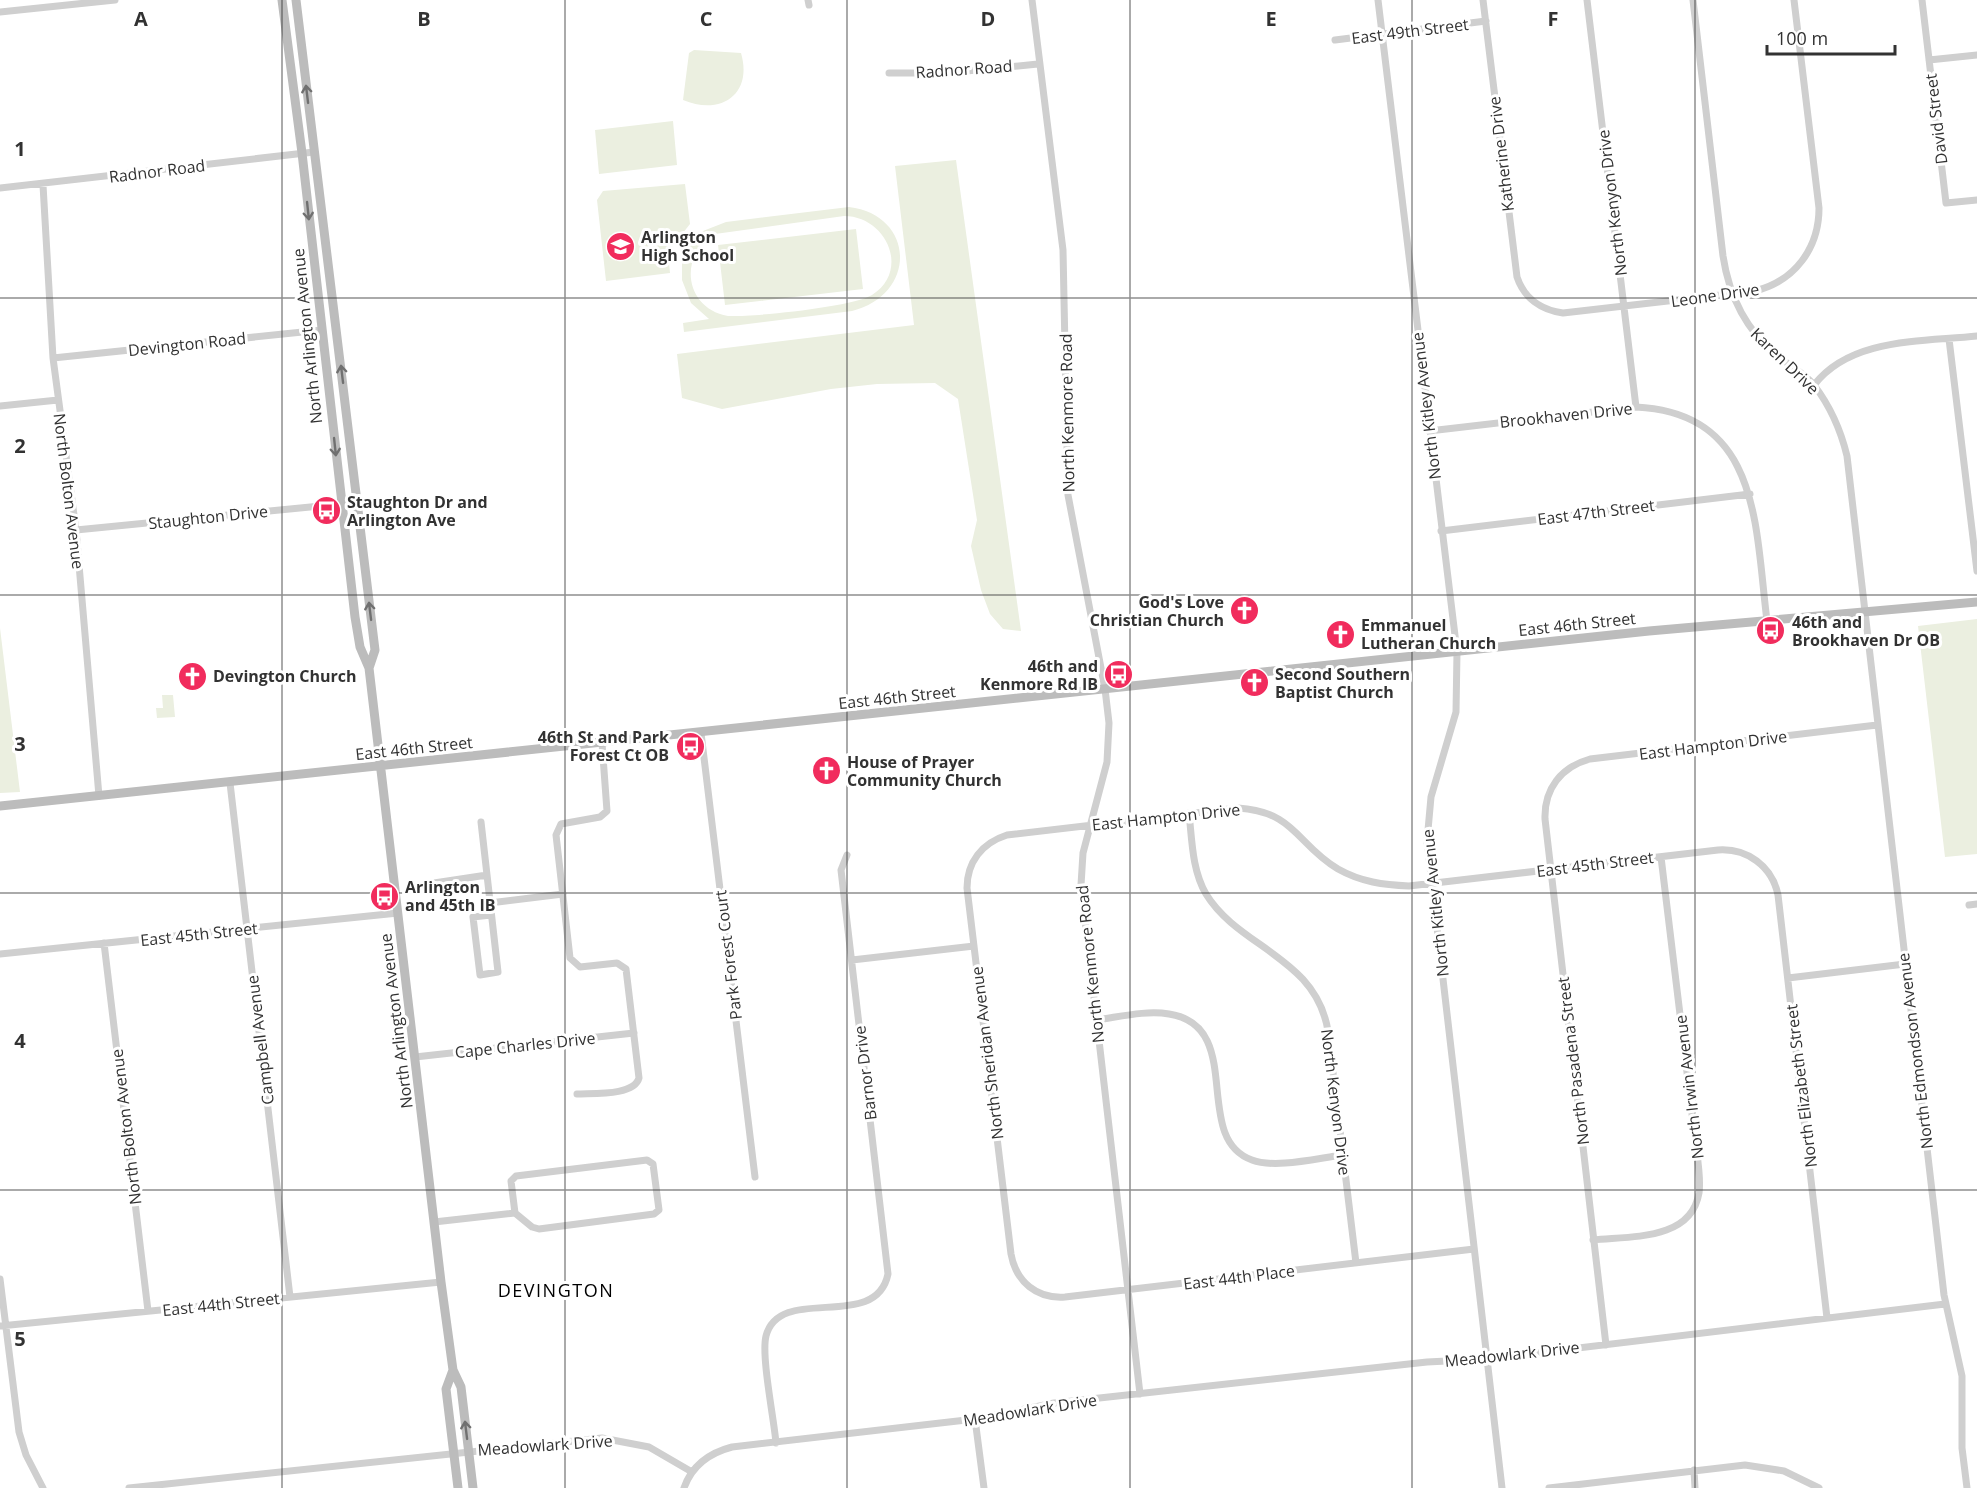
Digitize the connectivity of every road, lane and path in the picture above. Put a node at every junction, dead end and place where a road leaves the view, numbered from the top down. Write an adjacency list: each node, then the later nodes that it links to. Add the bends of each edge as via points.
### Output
1 (116, 0): 11 (street)
2 (282, 0): 20 (main road, North Arlington Avenue)
3 (296, 0): 19 (main road, North Arlington Avenue, one-way to 3)
4 (1032, 0): 17 (street, North Kenmore Road)
5 (1378, 0): 13 (street, North Kitley Avenue)
6 (1483, 0): 12 (street, Katherine Drive)
7 (1587, 0): 26 (street, North Kenyon Drive)
8 (1693, 0): 24 (street, Karen Drive, via 1723,256)
9 (1794, 0): 24 (street, Leone Drive, via 1819,208 1818,228 1808,253 1791,273 1763,289)
10 (1922, 0): 16 (street, David Street)
11 (0, 12)
12 (1486, 21): 13 (street, East 49th Street); 25 (street, Katherine Drive, via 1516,273 1521,288)
13 (1382, 34): 14 (street, East 49th Street); 35 (street, North Kitley Avenue)
14 (1335, 40)
15 (1977, 55): 16 (street)
16 (1929, 60): 23 (street, David Street, via 1946,203)
17 (1038, 64): 18 (street, Radnor Road, via 946,74); 46 (street, North Kenmore Road, via 1064,250 1068,495)
18 (889, 73)
19 (314, 152): 20 (street, Radnor Road); 45 (main road, North Arlington Avenue, one-way to 19, via 375,650)
20 (302, 153): 21 (street, Radnor Road); 27 (main road, North Arlington Avenue, one-way to 27)
21 (43, 185): 22 (street, Radnor Road); 30 (street, North Bolton Avenue)
22 (0, 188)
23 (1977, 200)
24 (1732, 294): 26 (street, Leone Drive); 31 (street, Karen Drive, via 1754,333)
25 (1534, 302): 26 (street, Leone Drive, via 1563,313)
26 (1624, 306): 34 (street, North Kenyon Drive)
27 (322, 330): 30 (street, Devington Road); 37 (main road, North Arlington Avenue, one-way to 37)
28 (1977, 336): 29 (street)
29 (1949, 339): 31 (street, via 1866,351 1837,365); 40 (street)
30 (53, 358): 32 (street, North Bolton Avenue)
31 (1814, 385): 42 (street, Karen Drive, via 1831,412 1845,449)
32 (58, 400): 33 (street); 38 (street, North Bolton Avenue)
33 (0, 405)
34 (1636, 407): 35 (street, Brookhaven Drive); 36 (street, Brookhaven Drive, via 1677,414 1711,433 1734,459)
35 (1429, 431): 39 (street, North Kitley Avenue)
36 (1750, 494): 39 (street, East 47th Street); 43 (street, Brookhaven Drive)
37 (341, 504): 38 (street, Staughton Drive); 45 (main road, North Arlington Avenue, via 360,647)
38 (76, 531): 53 (street, North Bolton Avenue)
39 (1441, 531): 44 (street, North Kitley Avenue)
40 (1977, 571)
41 (1977, 602): 42 (main road, East 46th Street)
42 (1867, 613): 43 (main road, East 46th Street); 47 (street, North Edmondson Avenue)
43 (1767, 621): 44 (main road, East 46th Street)
44 (1457, 652): 46 (main road, East 46th Street); 65 (street, North Kitley Avenue, via 1455,719 1428,813)
45 (369, 668): 50 (main road, North Arlington Avenue)
46 (1105, 689): 48 (main road, East 46th Street); 57 (street, North Kenmore Road, via 1108,755)
47 (1877, 725): 51 (street, East Hampton Drive, via 1590,759 1571,766); 75 (street, North Edmondson Avenue)
48 (701, 733): 49 (main road, East 46th Street); 82 (street, Park Forest Court)
49 (602, 743): 50 (main road, East 46th Street); 66 (street, via 608,807 600,818 566,821 557,829)
50 (381, 767): 52 (main road, East 46th Street); 68 (main road, North Arlington Avenue)
51 (1556, 779): 62 (street, North Pasadena Street, via 1545,808)
52 (230, 783): 53 (main road, East 46th Street); 70 (street, Campbell Avenue)
53 (99, 796): 54 (main road, East 46th Street)
54 (0, 806)
55 (1189, 813): 57 (street, East Hampton Drive); 65 (street, East Hampton Drive, via 1238,808 1265,812 1296,829 1323,858 1349,875 1382,885); 81 (street, North Kenyon Drive, via 1197,872 1211,900 1297,973 1319,1001 1328,1032)
56 (481, 822): 63 (street)
57 (1091, 825): 58 (street, East Hampton Drive, via 1006,835); 77 (street, North Kenmore Road, via 1081,885)
58 (988, 844): 72 (street, North Sheridan Avenue, via 975,858 967,882)
59 (847, 855): 74 (street, Barnor Drive, via 841,870)
60 (1661, 857): 61 (street, East 45th Street, via 1726,850); 62 (street, East 45th Street); 85 (street, North Irwin Avenue, via 1699,1193 1689,1215 1674,1228)
61 (1757, 860): 76 (street, North Elizabeth Street, via 1777,890)
62 (1551, 870): 65 (street, East 45th Street); 85 (street, North Pasadena Street)
63 (487, 875): 64 (street); 67 (street)
64 (434, 883)
65 (1431, 884): 86 (street, North Kitley Avenue)
66 (563, 894): 67 (street); 78 (street, via 571,960 580,967 617,963 626,969)
67 (490, 903): 69 (street)
68 (398, 913): 70 (street, East 45th Street); 79 (main road, North Arlington Avenue)
69 (491, 915): 69 (street, via 473,917 480,975 498,972)
70 (247, 928): 71 (street, East 45th Street); 92 (street, Campbell Avenue)
71 (104, 943): 73 (street, East 45th Street); 94 (street, North Bolton Avenue)
72 (974, 946): 74 (street); 88 (street, North Sheridan Avenue)
73 (0, 954)
74 (852, 960): 102 (street, Barnor Drive, via 888,1269 881,1290 871,1300 793,1311 774,1323 768,1332 765,1347)
75 (1905, 964): 76 (street); 93 (street, North Edmondson Avenue)
76 (1788, 978): 95 (street, North Elizabeth Street)
77 (1096, 1020): 81 (street, via 1168,1013 1199,1030 1214,1058 1224,1131 1231,1145 1246,1158 1269,1163); 91 (street, North Kenmore Road)
78 (634, 1033): 79 (street, Cape Charles Drive); 80 (street, via 637,1084 629,1089)
79 (415, 1057): 84 (main road, North Arlington Avenue)
80 (578, 1094)
81 (1343, 1155): 87 (street, North Kenyon Drive)
82 (755, 1177)
83 (515, 1213): 83 (street, via 511,1181 516,1176 647,1160 653,1164 659,1210 654,1214 539,1229); 84 (street)
84 (434, 1222): 90 (main road, North Arlington Avenue)
85 (1593, 1240): 97 (street, North Pasadena Street)
86 (1474, 1249): 87 (street, East 44th Place); 98 (street, North Kitley Avenue)
87 (1356, 1263): 91 (street, East 44th Place)
88 (1015, 1269): 91 (street, East 44th Place, via 1030,1287 1050,1297)
89 (0, 1280): 96 (street)
90 (441, 1282): 92 (street, East 44th Street); 99 (main road, North Arlington Avenue)
91 (1128, 1290): 100 (street, North Kenmore Road)
92 (290, 1297): 94 (street, East 44th Street)
93 (1945, 1304): 95 (street, Meadowlark Drive); 117 (street, North Edmondson Avenue, via 1962,1376 1962,1448)
94 (148, 1311): 96 (street, East 44th Street)
95 (1827, 1318): 97 (street, Meadowlark Drive)
96 (3, 1326): 107 (street, via 19,1432)
97 (1606, 1345): 98 (street, Meadowlark Drive)
98 (1487, 1359): 100 (street, Meadowlark Drive); 113 (street, North Kitley Avenue)
99 (453, 1370): 103 (main road, North Arlington Avenue, one-way to 99, via 461,1387); 104 (main road, North Arlington Avenue, via 446,1389)
100 (1140, 1394): 101 (street, Meadowlark Drive, via 1053,1403)
101 (975, 1419): 102 (street, Meadowlark Drive); 112 (street)
102 (776, 1443): 106 (street, Meadowlark Drive, via 720,1450 706,1457)
103 (469, 1451): 104 (street, Meadowlark Drive); 106 (street, Meadowlark Drive, via 608,1438 649,1447); 110 (main road, North Arlington Avenue)
104 (453, 1452): 108 (street, Meadowlark Drive); 109 (main road, North Arlington Avenue)
105 (1694, 1470): 114 (street); 115 (street); 116 (street, via 1764,1466 1791,1473)
106 (692, 1472): 111 (street)
107 (44, 1488)
108 (129, 1488)
109 (458, 1488)
110 (473, 1488)
111 (684, 1488)
112 (984, 1488)
113 (1503, 1488)
114 (1549, 1488)
115 (1695, 1488)
116 (1819, 1488)
117 (1967, 1488)

